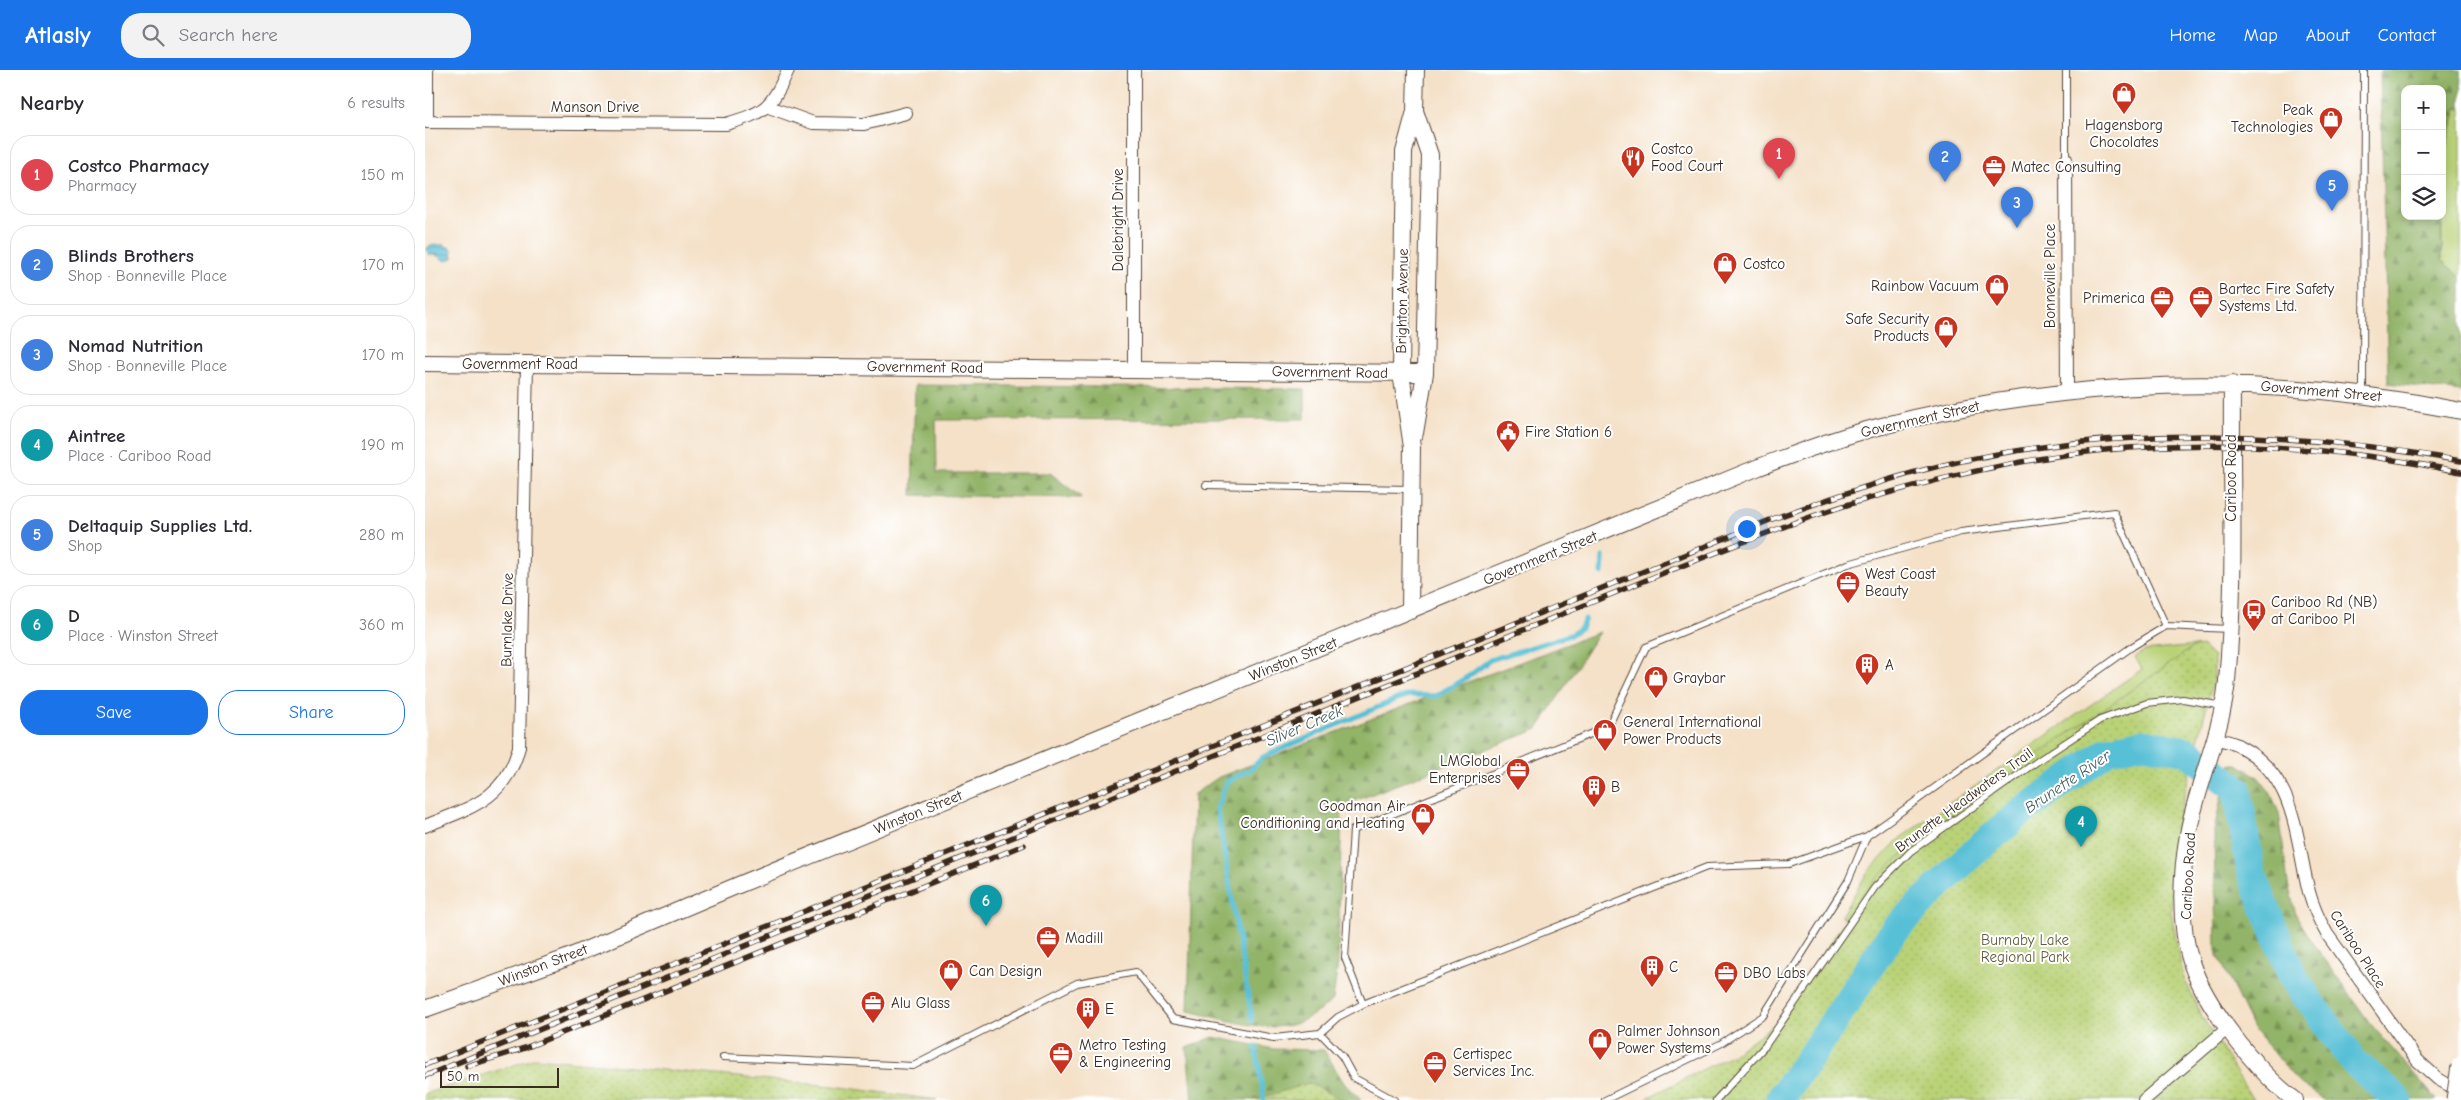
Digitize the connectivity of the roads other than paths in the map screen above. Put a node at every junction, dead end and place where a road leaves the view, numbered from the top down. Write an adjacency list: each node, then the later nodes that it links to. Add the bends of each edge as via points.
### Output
1 (427, 70): 7 (street, Manson Drive, via 427,122 726,124)
2 (788, 70): 7 (street)
3 (1134, 70): 13 (street, Dalebright Drive)
4 (1416, 70): 8 (street, Brighton Avenue)
5 (2066, 70): 10 (lane)
6 (2364, 70): 18 (lane)
7 (769, 106): 9 (street, via 813,123 864,124)
8 (1415, 111): 14 (street, Brighton Avenue, via 1403,152); 15 (street, Brighton Avenue, via 1430,156)
9 (906, 113)
10 (2066, 160): 17 (street, Bonneville Place)
11 (425, 363): 12 (street, Government Road)
12 (527, 364): 13 (street, Government Road); 28 (street, Burnlake Drive, via 519,747 507,777 488,798)
13 (1134, 369): 14 (street, Government Road)
14 (1401, 373): 15 (street, Government Road); 20 (street, Brighton Avenue)
15 (1425, 373): 20 (street, Brighton Avenue)
16 (2232, 384): 17 (street, Government Street, via 2167,384); 18 (street, Government Street); 25 (street, Cariboo Road)
17 (2067, 392): 23 (street, Government Street, via 1981,404 1873,428 1815,446)
18 (2363, 394): 19 (street, Government Street)
19 (2461, 411)
20 (1412, 447): 22 (street, Brighton Avenue)
21 (1206, 485): 22 (lane)
22 (1411, 489): 23 (street, Brighton Avenue)
23 (1410, 611): 31 (street, Winston Street, via 563,959)
24 (2166, 626): 25 (lane); 29 (lane, via 2133,646); 30 (lane, via 2114,512 1961,532 1848,564 1646,647 1608,726 1353,830 1345,958)
25 (2230, 629): 26 (street, Cariboo Road, via 2227,682)
26 (2217, 710): 27 (street, Cariboo Road); 40 (lane, Brunette Headwaters Trail, via 2183,699 2147,703 2100,720 1911,851 1875,887 1765,1046)
27 (2214, 738): 32 (street, Cariboo Road, via 2189,830 2183,895 2185,932 2192,964 2198,980); 36 (street, Cariboo Place, via 2241,746 2277,780 2294,818 2315,913 2327,934 2417,1060 2438,1079)
28 (425, 826)
29 (1867, 836): 30 (lane, via 1789,864 1707,867); 39 (lane, via 1848,881 1763,1016 1720,1044)
30 (1363, 1004): 33 (lane, via 1338,1017)
31 (425, 1010)
32 (2228, 1028): 37 (street, Cariboo Road); 41 (street)
33 (1320, 1033): 34 (lane, via 1274,1038 1173,1019 1136,972 1077,983 913,1066); 38 (lane, via 1342,1056 1354,1078)
34 (723, 1057)
35 (2461, 1066): 42 (main road, bridge)
36 (2461, 1092)
37 (2289, 1097)
38 (1394, 1100)
39 (1605, 1100)
40 (1716, 1100)
41 (2144, 1100)
42 (2456, 1100)

